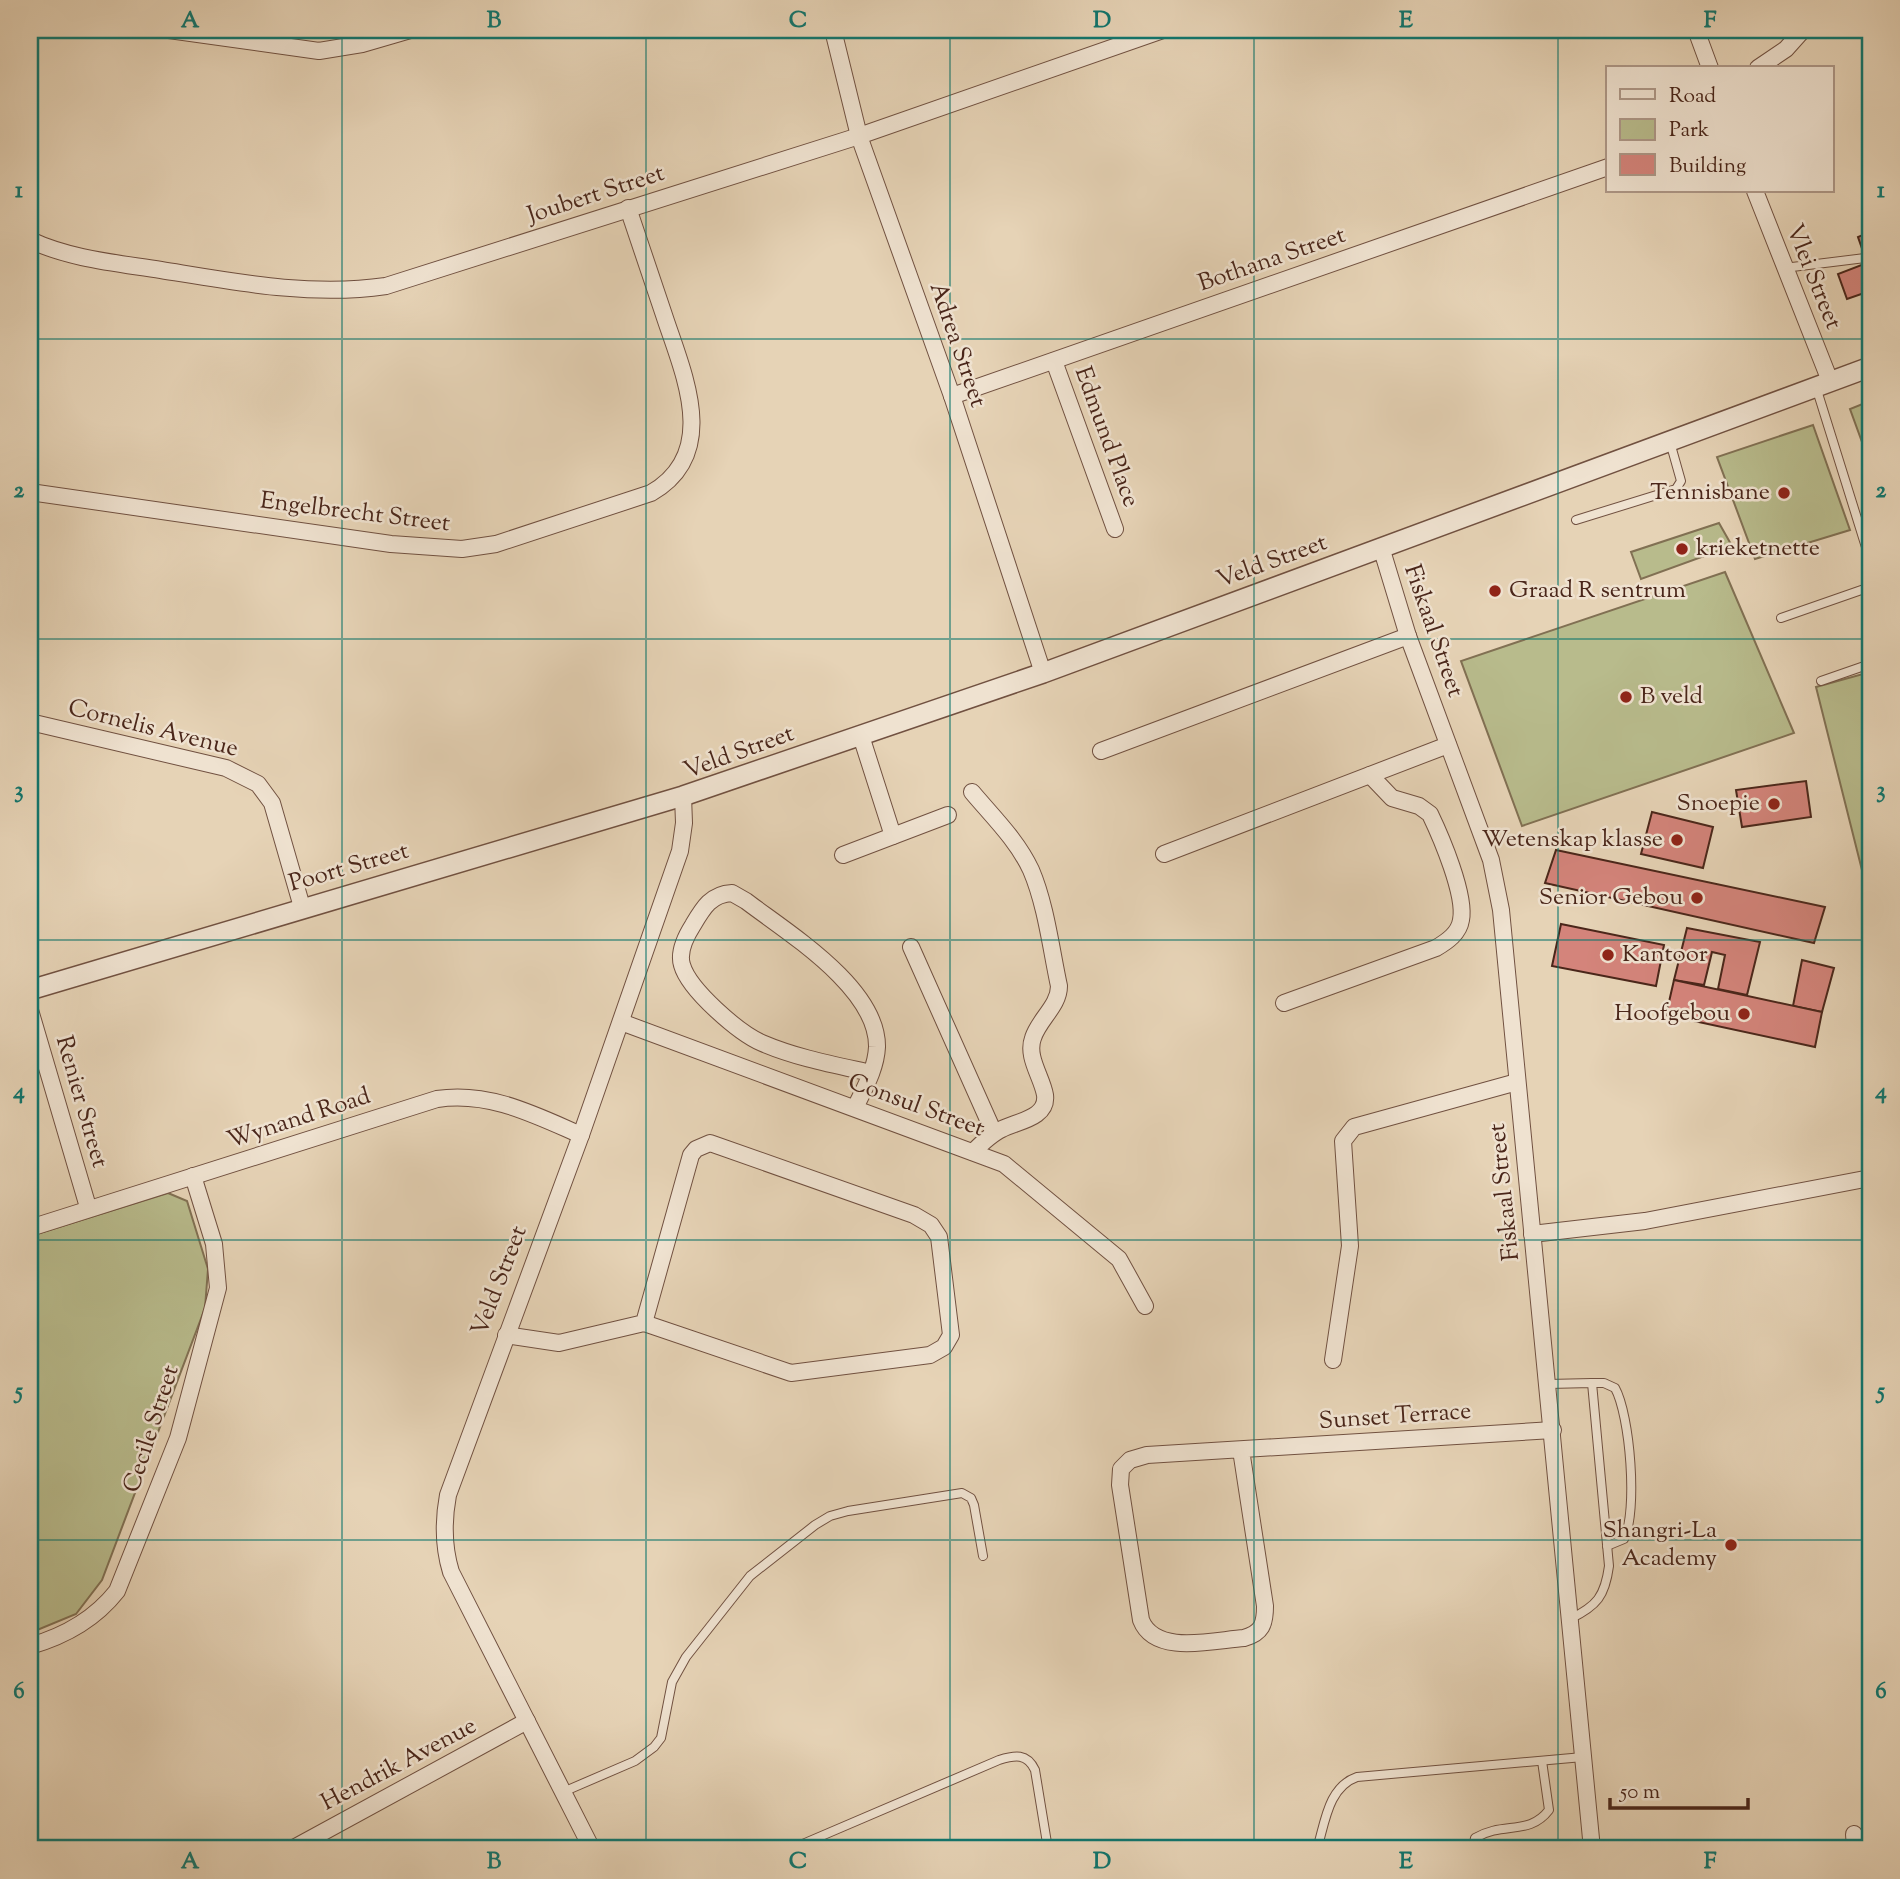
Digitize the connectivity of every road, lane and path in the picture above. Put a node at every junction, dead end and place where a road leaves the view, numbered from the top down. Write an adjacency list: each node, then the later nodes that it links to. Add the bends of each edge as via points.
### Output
1 (169, 30): 2 (street, via 319,51)
2 (410, 30)
3 (833, 30): 9 (street, Adrea Street)
4 (1163, 30): 9 (street, Joubert Street)
5 (1696, 30): 7 (street)
6 (1803, 30): 8 (street)
7 (1709, 66)
8 (1761, 66)
9 (859, 136): 12 (street, Joubert Street); 19 (street, Adrea Street)
10 (1606, 168): 16 (street, Bothana Street)
11 (1755, 192): 15 (street, Vlei Street)
12 (628, 208): 13 (street, Joubert Street, via 445,269 344,292 214,279 109,262); 21 (street, Engelbrecht Street, via 691,400 691,436 682,464 670,481 651,493 496,544 454,549)
13 (30, 240)
14 (1865, 258): 15 (lane)
15 (1784, 268): 18 (street, Vlei Street)
16 (1054, 360): 19 (street, Bothana Street); 23 (street, Edmund Place)
17 (1870, 367): 18 (street, Veld Street)
18 (1823, 384): 20 (street, Veld Street); 25 (lane)
19 (952, 396): 30 (street, Adrea Street)
20 (1670, 442): 22 (lane, via 1680,473 1676,489); 24 (street, Veld Street)
21 (30, 492)
22 (1576, 520)
23 (1115, 529)
24 (1381, 547): 28 (street, Fiskaal Street); 30 (street, Veld Street)
25 (1870, 560)
26 (1870, 587): 27 (lane)
27 (1781, 618)
28 (1409, 635): 34 (street, Fiskaal Street); 35 (street)
29 (1870, 664): 31 (lane)
30 (1043, 673): 33 (street, Veld Street)
31 (1821, 681)
32 (30, 722): 43 (street, Cornelis Avenue, via 226,768 258,784 274,810)
33 (861, 736): 38 (street, Veld Street); 40 (street)
34 (1448, 745): 36 (street); 50 (street, Fiskaal Street, via 1495,874)
35 (1101, 751)
36 (1370, 775): 41 (street); 46 (street, via 1392,798 1430,814 1460,898 1460,925 1451,939 1437,948)
37 (972, 792): 52 (street, via 1013,839 1030,869 1059,986 1055,1002 1032,1040 1032,1055 1045,1094 1043,1108)
38 (682, 796): 43 (street, Poort Street); 48 (street, Veld Street, via 680,851)
39 (948, 814): 40 (street)
40 (893, 836): 42 (street)
41 (1164, 854)
42 (843, 855)
43 (302, 907): 45 (street, Poort Street)
44 (911, 947): 52 (street)
45 (30, 990)
46 (1284, 1003)
47 (30, 1010): 57 (street, Renier Street)
48 (621, 1022): 51 (street, Consul Street); 53 (street, Veld Street)
49 (872, 1073): 49 (street, via 877,1046 872,1021 829,965 739,896 724,894 711,900 691,926 681,953 681,964 698,990 760,1042); 51 (street)
50 (1517, 1082): 59 (street, Fiskaal Street); 63 (street, via 1348,1132 1342,1152 1350,1246)
51 (855, 1108): 54 (street, Consul Street)
52 (995, 1133): 54 (street)
53 (582, 1135): 55 (street, Wynand Road, via 501,1103 456,1096); 62 (street, Veld Street)
54 (972, 1152): 60 (street, Consul Street, via 1009,1167 1113,1253)
55 (193, 1176): 57 (street, Wynand Road); 71 (street, Cecile Street, via 214,1244 218,1288 178,1438 117,1591 102,1610 79,1625)
56 (1870, 1178): 59 (street, via 1645,1221)
57 (88, 1207): 58 (street, Wynand Road)
58 (30, 1227)
59 (1532, 1234): 65 (street, Fiskaal Street)
60 (1145, 1306)
61 (644, 1323): 61 (street, via 791,1373 930,1354 944,1347 951,1335 941,1243 931,1225 914,1216 710,1143 691,1155); 62 (street, via 559,1343)
62 (506, 1335): 72 (street, Veld Street, via 448,1495 443,1533 451,1572)
63 (1333, 1360)
64 (1592, 1383): 65 (lane); 68 (lane); 68 (lane, via 1615,1388 1624,1415 1633,1510 1624,1539)
65 (1548, 1384): 66 (street, Fiskaal Street)
66 (1553, 1430): 67 (street, Sunset Terrace); 70 (street, Fiskaal Street)
67 (1241, 1450): 67 (street, Sunset Terrace, via 1147,1455 1130,1460 1121,1469 1119,1485 1141,1620 1156,1639 1181,1642 1244,1637 1264,1625)
68 (1607, 1546): 70 (lane, via 1607,1580 1598,1601)
69 (983, 1556): 75 (lane, via 974,1505 962,1493 824,1519 750,1576 687,1657 672,1682 661,1738 654,1747)
70 (1570, 1619): 73 (street, Fiskaal Street)
71 (30, 1646)
72 (527, 1721): 75 (street, Veld Street); 76 (street, Hendrik Avenue)
73 (1583, 1757): 74 (lane); 82 (street, Fiskaal Street)
74 (1542, 1761): 80 (lane, via 1347,1780 1331,1802); 81 (lane, via 1549,1810 1532,1826 1492,1829 1475,1838)
75 (563, 1792): 77 (street, Veld Street)
76 (292, 1849)
77 (592, 1849)
78 (791, 1849): 79 (lane, via 1016,1755 1026,1758 1035,1770)
79 (1048, 1849)
80 (1317, 1849)
81 (1473, 1849)
82 (1592, 1849)

